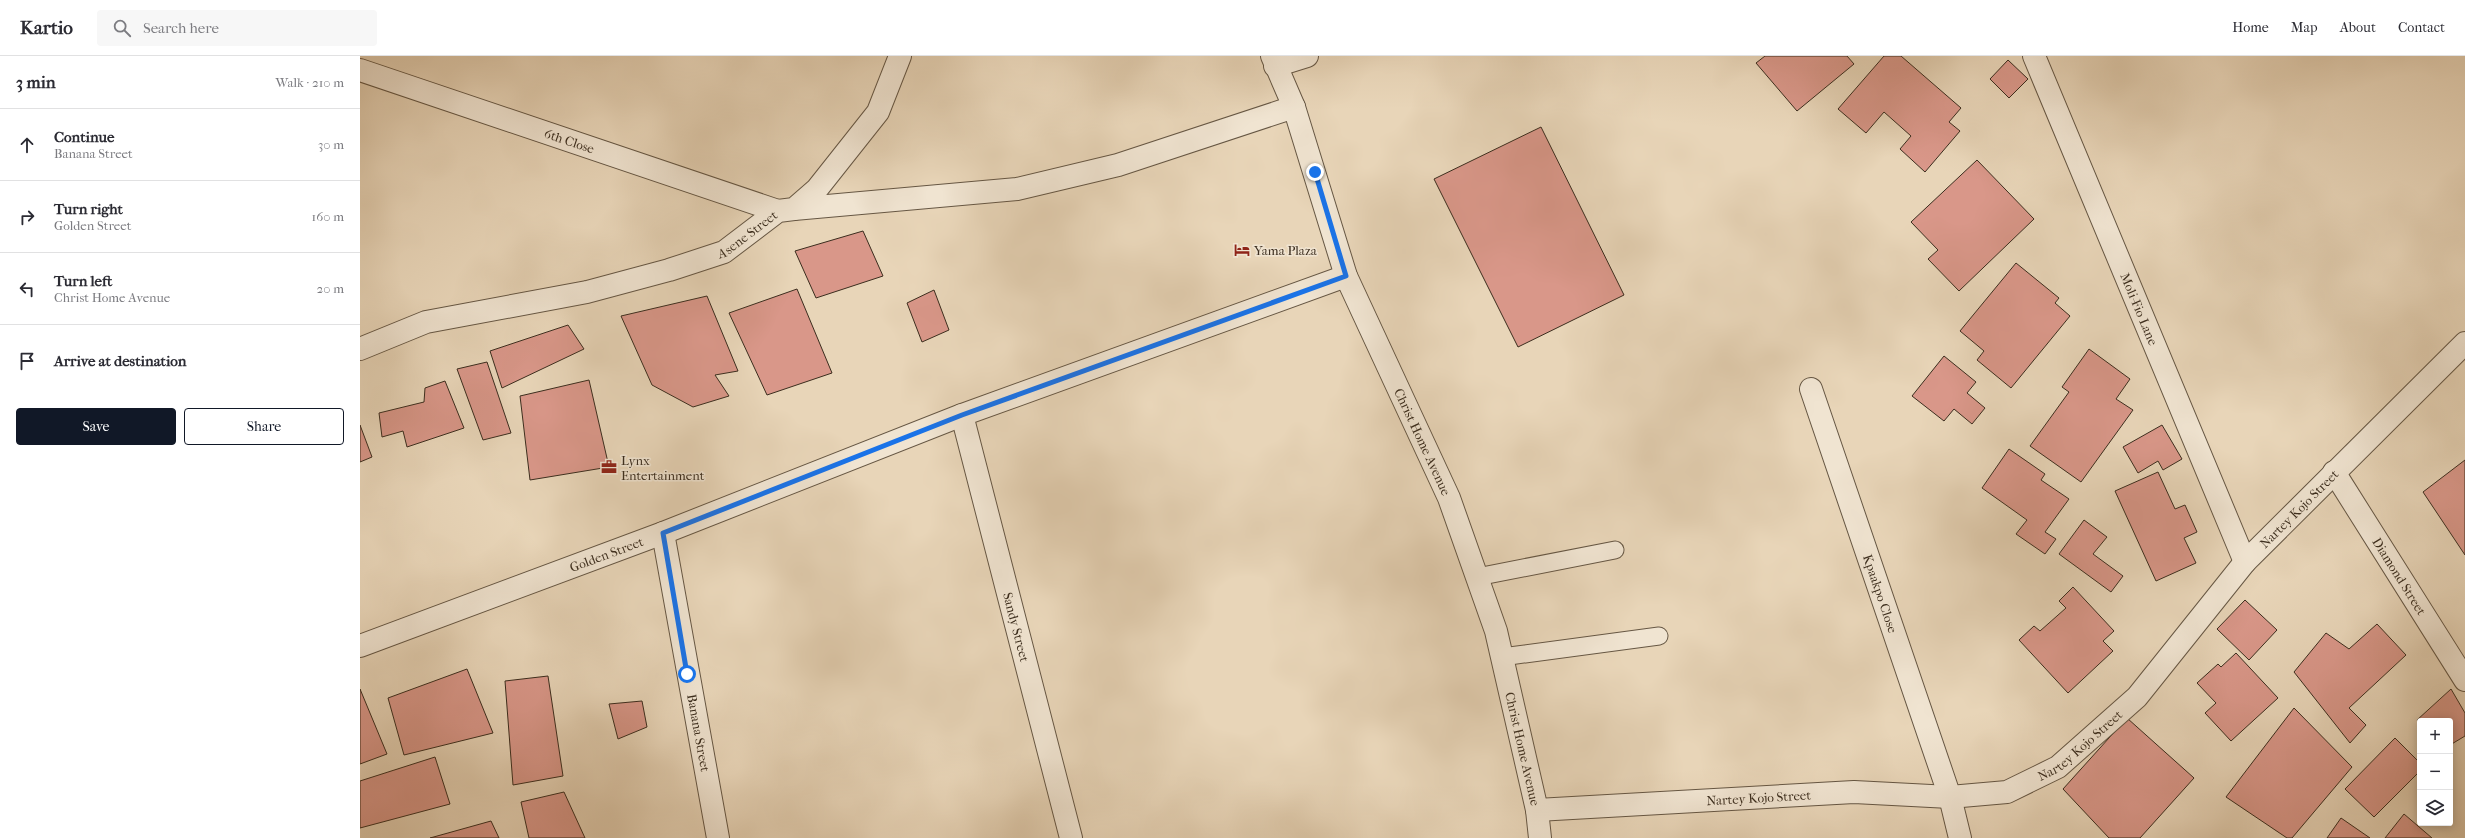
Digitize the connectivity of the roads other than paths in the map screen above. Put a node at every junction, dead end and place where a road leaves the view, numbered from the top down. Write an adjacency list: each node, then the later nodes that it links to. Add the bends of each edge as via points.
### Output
1 (900, 56): 7 (street, Asene Street, via 878,112 817,189)
2 (1307, 56): 4 (street)
3 (2034, 56): 16 (street, Moli-Fio Lane)
4 (1274, 61): 6 (street, Christ Home Avenue)
5 (360, 70): 7 (street, 6th Close)
6 (1294, 107): 7 (street, via 1118,165 1017,189); 8 (street, Christ Home Avenue)
7 (786, 210): 10 (street, Asene Street, via 724,252 587,292 426,322)
8 (1346, 276): 12 (street, Golden Street); 17 (street, Christ Home Avenue, via 1449,498)
9 (2465, 343): 13 (street, Nartey Kojo Street)
10 (360, 349)
11 (1811, 389): 22 (street, Kpaakpo Close)
12 (962, 415): 14 (street, Golden Street); 25 (street, Sandy Street)
13 (2334, 472): 16 (street, Nartey Kojo Street); 21 (street, Diamond Street)
14 (663, 533): 19 (street, Golden Street); 24 (street, Banana Street)
15 (1615, 550): 17 (lane)
16 (2245, 562): 22 (street, Nartey Kojo Street, via 2137,697 2058,767 2007,792)
17 (1477, 577): 20 (street, Christ Home Avenue, via 1496,630)
18 (1659, 636): 20 (lane)
19 (360, 646)
20 (1502, 658): 23 (street, Christ Home Avenue)
21 (2465, 680)
22 (1950, 797): 23 (street, Nartey Kojo Street, via 1854,792); 27 (street, Kpaakpo Close)
23 (1537, 810): 26 (street, Christ Home Avenue)
24 (718, 838)
25 (1072, 838)
26 (1540, 838)
27 (1960, 838)

